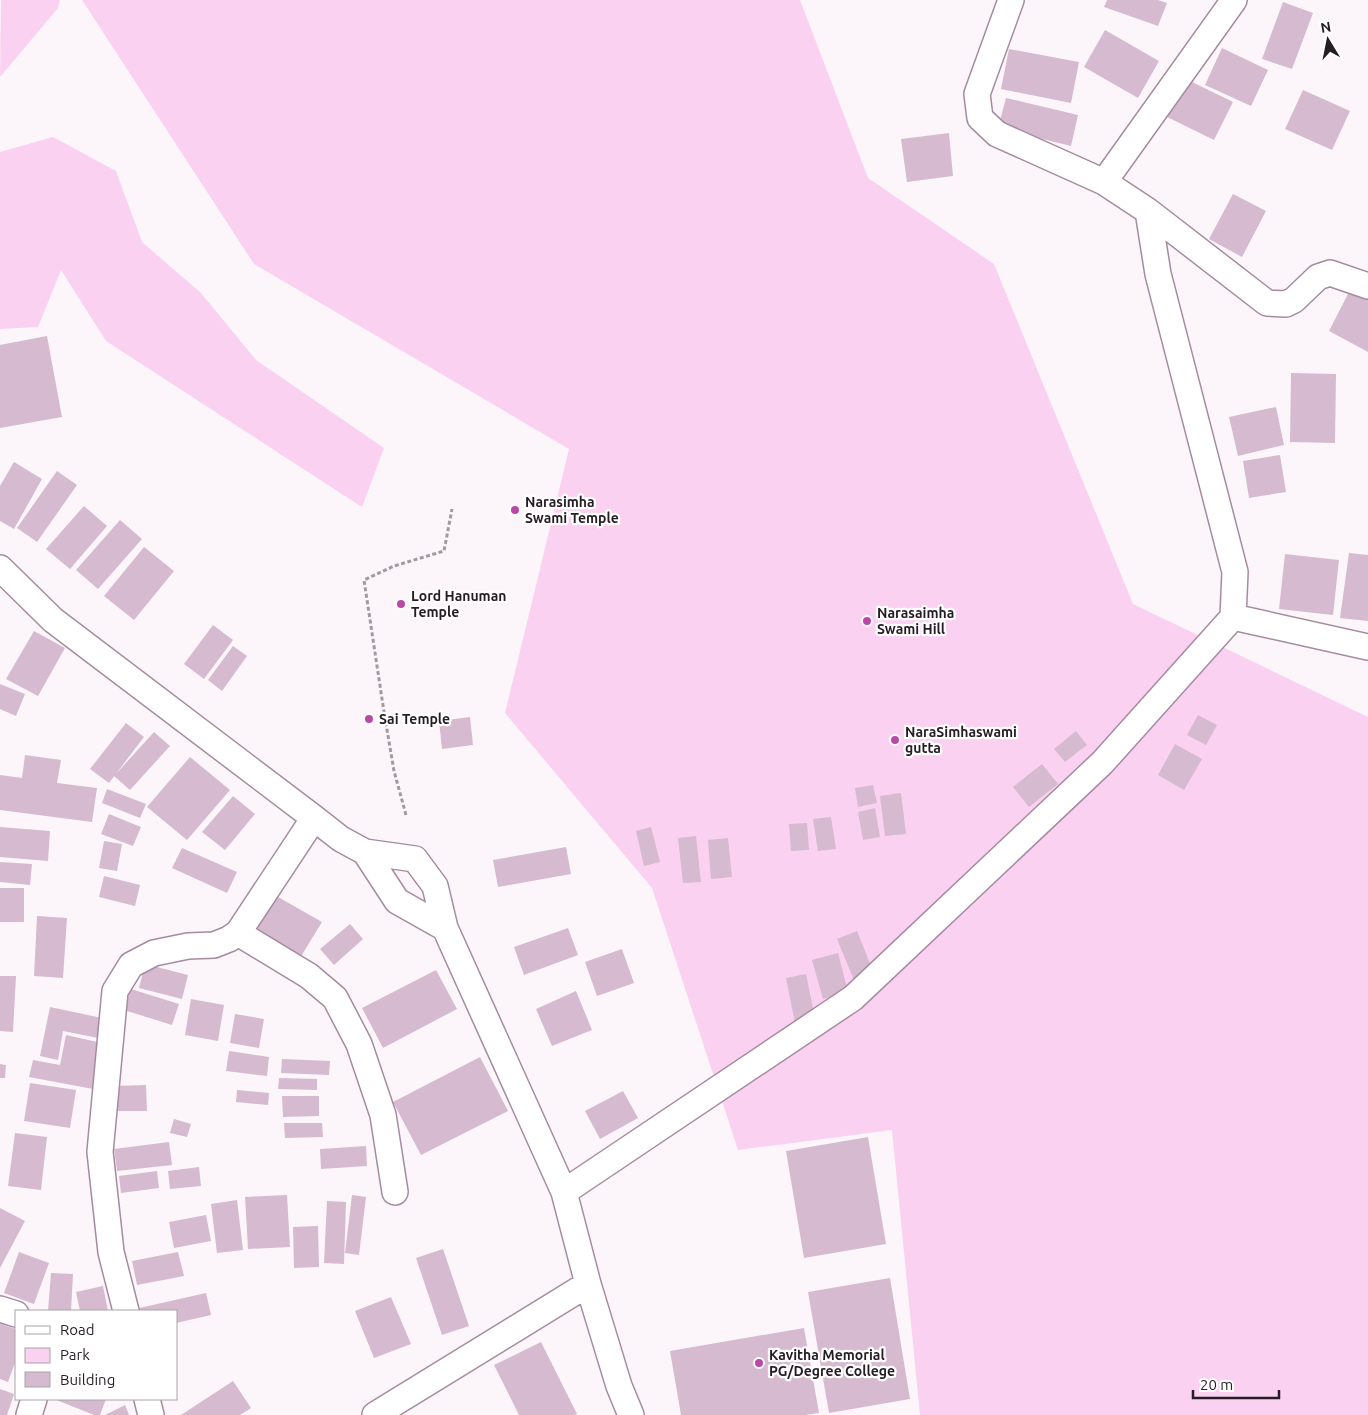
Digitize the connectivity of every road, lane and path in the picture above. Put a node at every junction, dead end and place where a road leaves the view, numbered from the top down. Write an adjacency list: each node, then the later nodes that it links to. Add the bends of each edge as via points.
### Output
1 (1011, 0): 3 (street, via 978,94 980,118 997,134)
2 (1234, 0): 3 (street)
3 (1104, 182): 4 (street)
4 (1148, 211): 5 (street, via 1268,303 1286,304 1318,276 1330,273); 8 (street, via 1158,274 1235,572)
5 (1368, 286)
6 (452, 509): 10 (path, via 444,551 394,566 364,580 394,770)
7 (0, 568): 11 (street, via 53,620)
8 (1233, 617): 9 (street); 16 (street, via 1102,763 853,998)
9 (1368, 647)
10 (406, 815)
11 (314, 818): 12 (street); 14 (street)
12 (365, 852): 13 (street, via 397,900); 13 (street, via 415,859 435,886)
13 (445, 928): 16 (street)
14 (238, 933): 15 (street, via 309,976 335,998 359,1044 383,1115); 19 (street, via 214,946 188,946 154,953 131,965 115,991 100,1152 111,1252)
15 (395, 1192)
16 (564, 1192): 17 (street)
17 (588, 1284): 25 (street); 26 (street)
18 (0, 1309): 20 (street)
19 (126, 1310)
20 (15, 1314)
21 (34, 1400): 23 (street)
22 (147, 1400): 24 (street)
23 (29, 1415)
24 (151, 1415)
25 (375, 1415)
26 (631, 1415)

